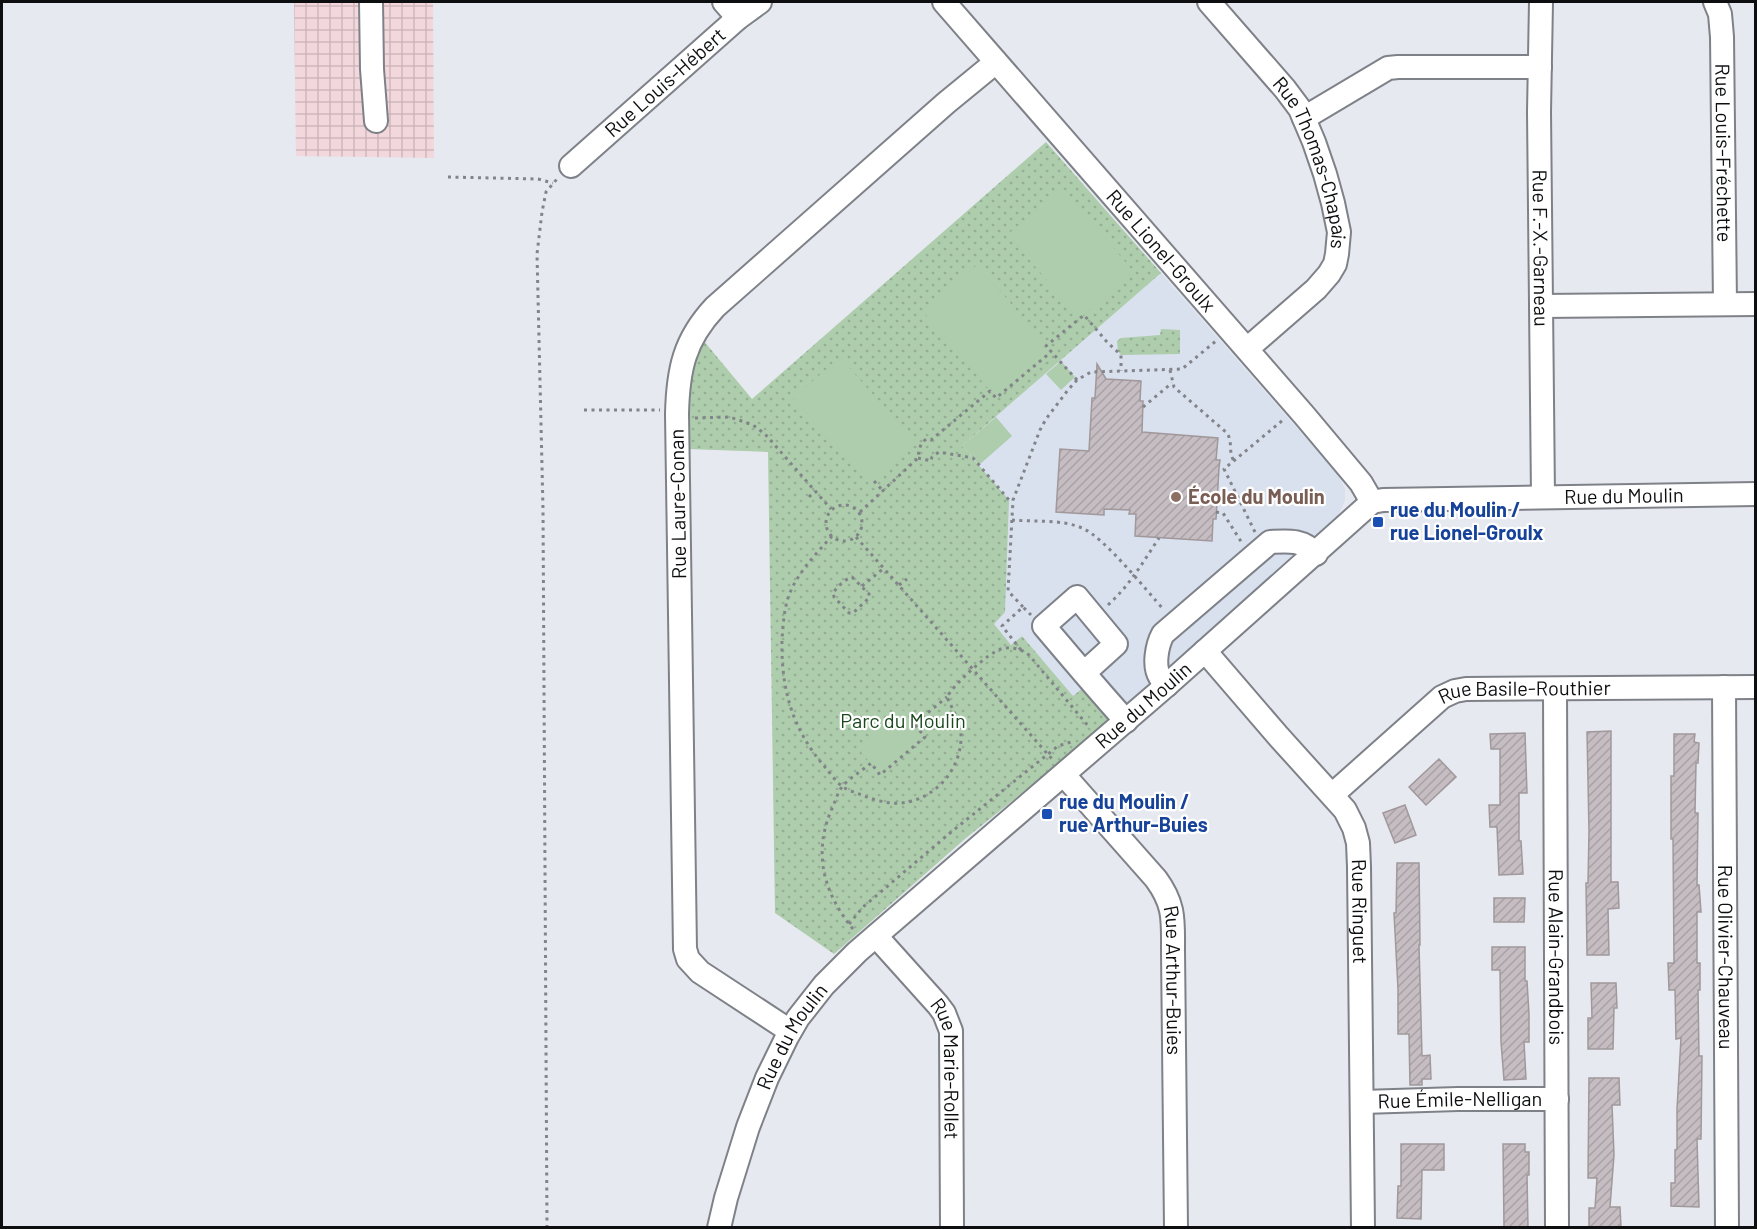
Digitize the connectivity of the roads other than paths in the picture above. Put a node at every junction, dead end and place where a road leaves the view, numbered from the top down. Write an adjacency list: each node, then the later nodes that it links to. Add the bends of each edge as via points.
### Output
1 (371, 2): 11 (street)
2 (760, 2): 7 (street, Rue Louis-Hébert)
3 (944, 2): 8 (street, Rue Lionel-Groulx)
4 (1209, 2): 10 (street, Rue Thomas-Chapais, via 1281,84)
5 (1541, 2): 9 (street, Rue F.-X.-Garneau)
6 (1715, 2): 13 (street, Rue Louis-Fréchette, via 1722,37)
7 (731, 10): 12 (street, Rue Louis-Hébert)
8 (996, 62): 16 (street, Rue Lionel-Groulx); 31 (street, Rue Laure-Conan, via 715,307 692,337 680,371 676,414 685,949 700,972)
9 (1540, 67): 10 (street, via 1388,69); 15 (street, Rue F.-X.-Garneau)
10 (1304, 118): 16 (street, Rue Thomas-Chapais, via 1332,196 1337,254 1321,284)
11 (376, 122)
12 (571, 166)
13 (1725, 304): 14 (street); 15 (street)
14 (1755, 304)
15 (1541, 306): 18 (street, Rue F.-X.-Garneau)
16 (1247, 349): 19 (street, Rue Lionel-Groulx, via 1361,483)
17 (1755, 494): 18 (street, Rue du Moulin)
18 (1543, 496): 19 (street, Rue du Moulin)
19 (1372, 502): 20 (street, Rue du Moulin)
20 (1316, 554): 21 (street, Rue du Moulin); 23 (street, via 1301,543 1270,542 1162,633 1157,651 1159,676)
21 (1205, 651): 23 (street, Rue du Moulin); 29 (street, Rue Ringuet)
22 (1084, 673): 27 (street)
23 (1167, 685): 27 (street, Rue du Moulin)
24 (1724, 687): 25 (street, Rue Basile-Routhier); 26 (street, Rue Basile-Routhier); 39 (street, Rue Olivier-Chauveau)
25 (1755, 687)
26 (1555, 689): 29 (street, Rue Basile-Routhier, via 1466,689 1446,694); 32 (street, Rue Alain-Grandbois)
27 (1126, 721): 28 (street, Rue du Moulin)
28 (1061, 770): 30 (street, Rue du Moulin); 36 (street, Rue Arthur-Buies, via 1156,879 1171,906)
29 (1332, 795): 33 (street, Rue Ringuet, via 1350,819 1359,852)
30 (876, 936): 31 (street, Rue du Moulin, via 824,985); 35 (street, Rue Marie-Rollet, via 938,1005 951,1031)
31 (790, 1031): 34 (street, Rue du Moulin, via 748,1127)
32 (1557, 1100): 33 (street, Rue Émile-Nelligan); 38 (street, Rue Alain-Grandbois)
33 (1362, 1102): 37 (street, Rue Ringuet)
34 (719, 1227)
35 (952, 1227)
36 (1176, 1227)
37 (1363, 1227)
38 (1557, 1227)
39 (1727, 1227)

